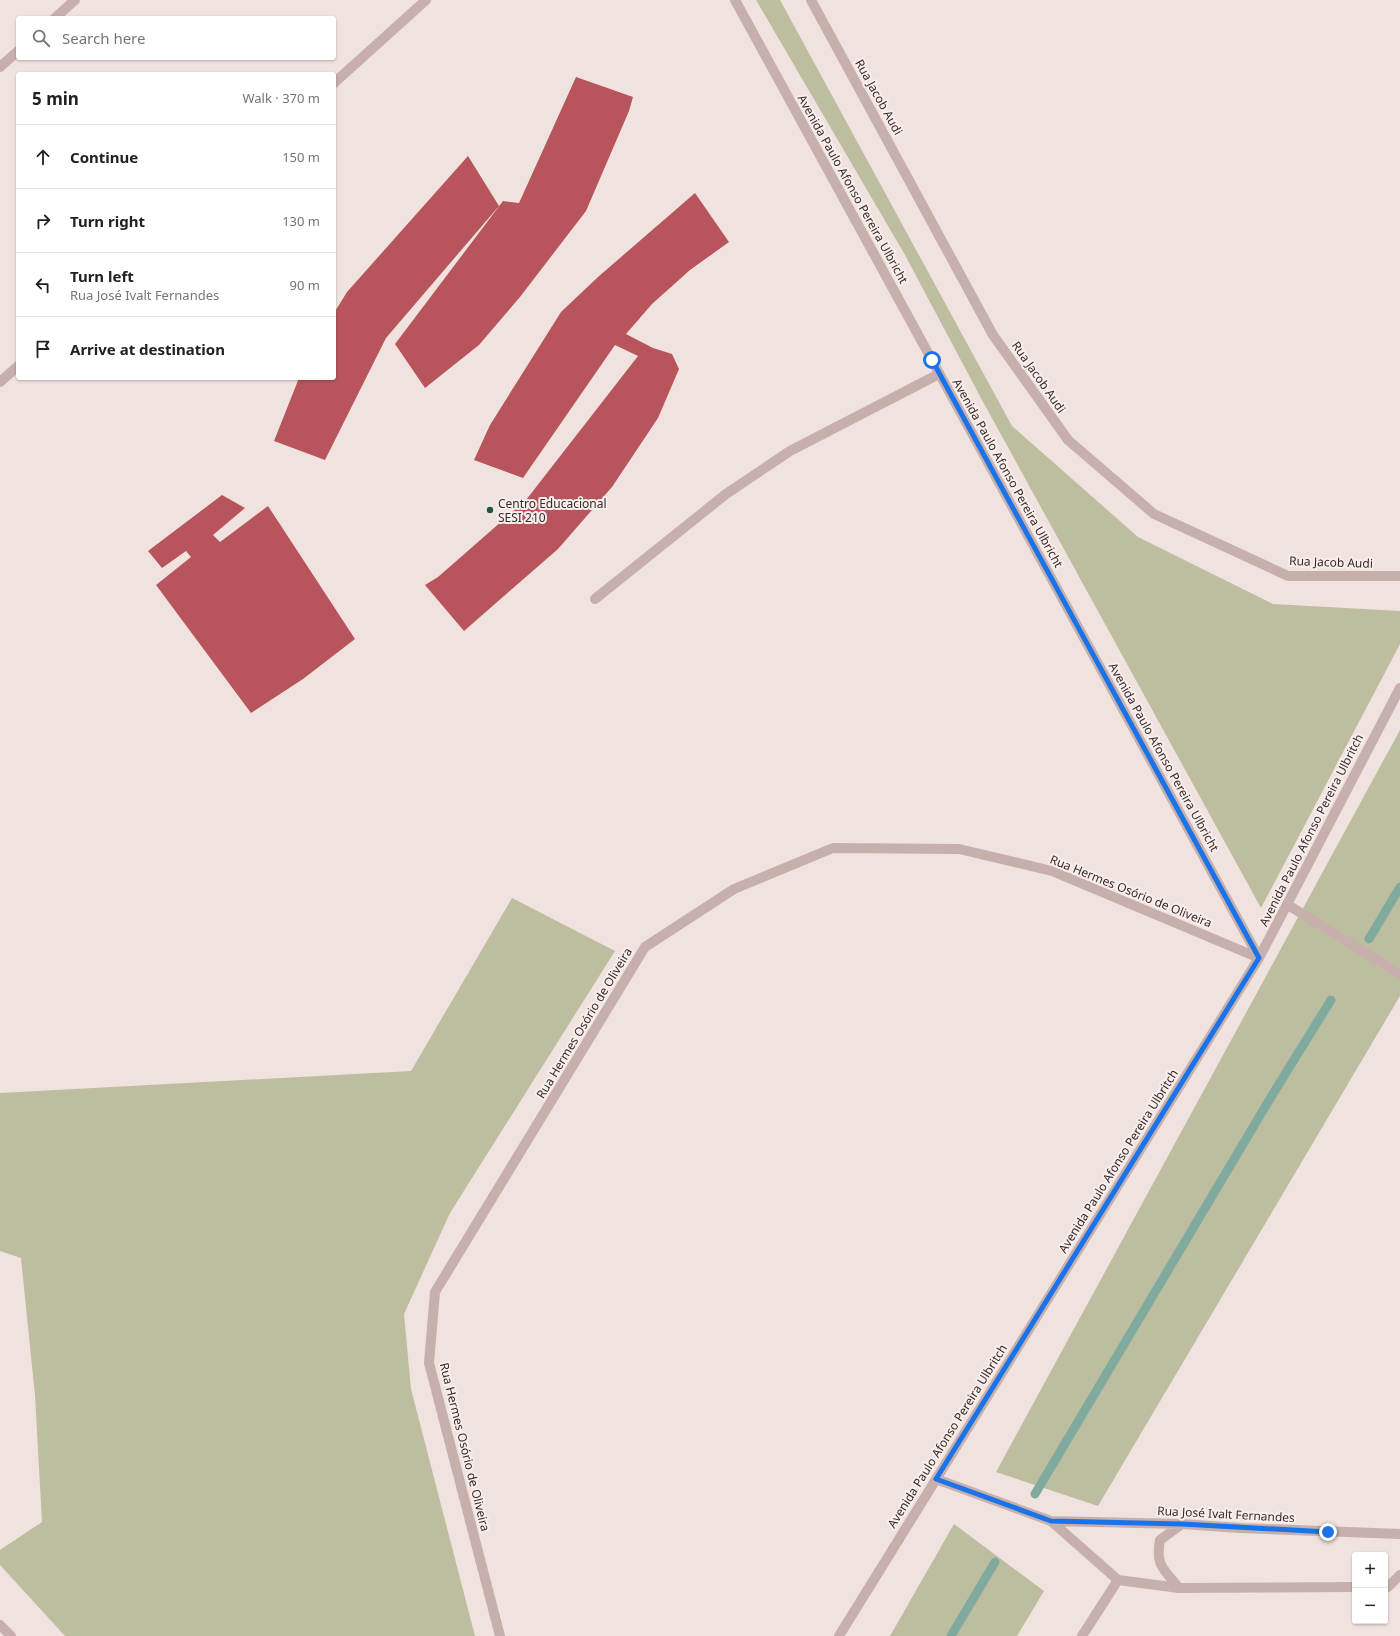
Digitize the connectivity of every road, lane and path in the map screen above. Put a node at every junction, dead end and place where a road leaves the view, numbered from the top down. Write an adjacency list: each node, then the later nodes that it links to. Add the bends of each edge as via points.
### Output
1 (75, 0): 5 (street)
2 (426, 0): 8 (street)
3 (735, 0): 10 (street, Avenida Paulo Afonso Pereira Ulbricht)
4 (811, 0): 12 (street, Rua Jacob Audi, via 993,335 1068,440 1154,514 1288,576)
5 (57, 16)
6 (16, 53): 7 (street)
7 (0, 67)
8 (336, 81)
9 (16, 368): 11 (street)
10 (939, 374): 13 (street, via 790,450 726,494); 16 (street, Avenida Paulo Afonso Pereira Ulbricht)
11 (0, 382)
12 (1400, 576)
13 (595, 599)
14 (1400, 688): 15 (street, Avenida Paulo Afonso Pereira Ulbritch)
15 (1288, 905): 16 (street, Avenida Paulo Afonso Pereira Ulbritch); 17 (street)
16 (1259, 958): 18 (street, Avenida Paulo Afonso Pereira Ulbritch); 33 (street, Rua Hermes Osório de Oliveira, via 1052,871 959,849 833,848 734,889 645,947 435,1292 429,1363)
17 (1400, 974)
18 (936, 1479): 19 (street, Rua José Ivalt Fernandes); 34 (street, Avenida Paulo Afonso Pereira Ulbritch)
19 (1051, 1521): 20 (street, Rua José Ivalt Fernandes); 25 (street, Rua José Ivalt Fernandes)
20 (1182, 1524): 21 (street, Rua José Ivalt Fernandes); 30 (street, via 1160,1540 1158,1551 1159,1564)
21 (1387, 1534): 22 (street, Rua José Ivalt Fernandes); 23 (street)
22 (1400, 1534)
23 (1400, 1543)
24 (1400, 1576): 26 (street)
25 (1118, 1580): 30 (street); 35 (street)
26 (1388, 1586)
27 (1352, 1587): 30 (street)
28 (1388, 1587): 29 (street)
29 (1400, 1587)
30 (1179, 1588)
31 (0, 1625): 32 (street)
32 (11, 1636)
33 (500, 1636)
34 (839, 1636)
35 (1082, 1636)

